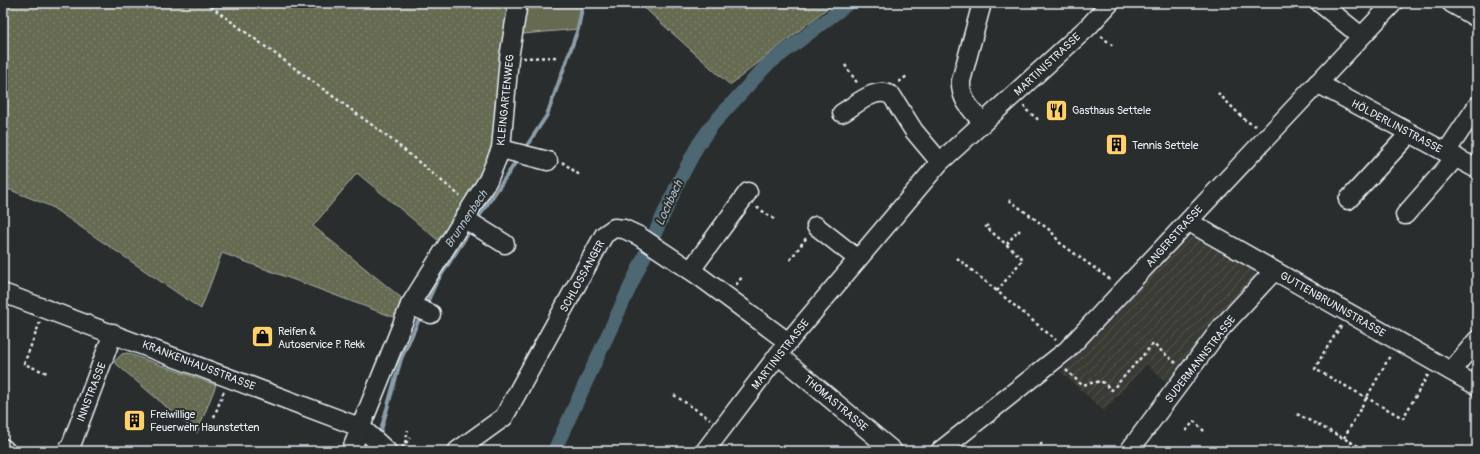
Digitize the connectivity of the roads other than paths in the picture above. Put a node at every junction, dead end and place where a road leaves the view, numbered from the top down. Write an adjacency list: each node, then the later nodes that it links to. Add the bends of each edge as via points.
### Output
1 (518, 3): 14 (street, KLEINGARTENWEG, via 508,58)
2 (982, 3): 12 (street, via 961,81 961,91 964,100)
3 (1110, 3): 12 (street, MARTINISTRASSE, via 1089,26)
4 (1320, 3): 8 (street)
5 (1393, 3): 8 (street, ANGERSTRASSE)
6 (1451, 3): 7 (street)
7 (1477, 18)
8 (1360, 36): 9 (street, ANGERSTRASSE)
9 (1317, 83): 13 (street, HÖLDERLINSTRASSE); 23 (street, ANGERSTRASSE, via 1195,212)
10 (1477, 106): 15 (street)
11 (842, 113): 17 (street, via 877,92 887,92)
12 (983, 123): 17 (street, MARTINISTRASSE)
13 (1410, 133): 15 (street, HÖLDERLINSTRASSE); 20 (street)
14 (507, 151): 16 (street); 22 (street, KLEINGARTENWEG, via 488,180)
15 (1451, 155): 18 (street, HÖLDERLINSTRASSE); 21 (street)
16 (546, 159)
17 (940, 162): 26 (street, MARTINISTRASSE)
18 (1477, 169)
19 (748, 192): 27 (street)
20 (1348, 200)
21 (1405, 215)
22 (472, 219): 25 (street); 35 (street, KLEINGARTENWEG, via 419,309)
23 (1189, 222): 28 (street, GUTTENBRUNNSTRASSE); 44 (street, ANGERSTRASSE, via 1061,355)
24 (816, 226): 26 (street)
25 (505, 244)
26 (858, 259): 32 (street, MARTINISTRASSE)
27 (691, 270): 32 (street, SCHLOSSANGER); 41 (street, SCHLOSSANGER, via 624,229 614,228 604,235 504,417)
28 (1274, 271): 33 (street, GUTTENBRUNNSTRASSE); 45 (street, SUDERMANNSTRASSE, via 1222,328)
29 (3, 293): 30 (street, KRANKENHAUSSTRASSE)
30 (113, 333): 35 (street, KRANKENHAUSSTRASSE); 38 (street, INNSTRASSE)
31 (1477, 340): 33 (street)
32 (783, 349): 42 (street, MARTINISTRASSE); 43 (street, THOMASTRASSE)
33 (1451, 371): 34 (street, GUTTENBRUNNSTRASSE)
34 (1477, 386)
35 (368, 432): 39 (street, KLEINGARTENWEG); 40 (street, KRANKENHAUSSTRASSE)
36 (3, 448): 37 (street)
37 (6, 451)
38 (67, 451)
39 (351, 451)
40 (387, 451)
41 (457, 451)
42 (705, 451)
43 (893, 451)
44 (940, 451)
45 (1129, 451)

